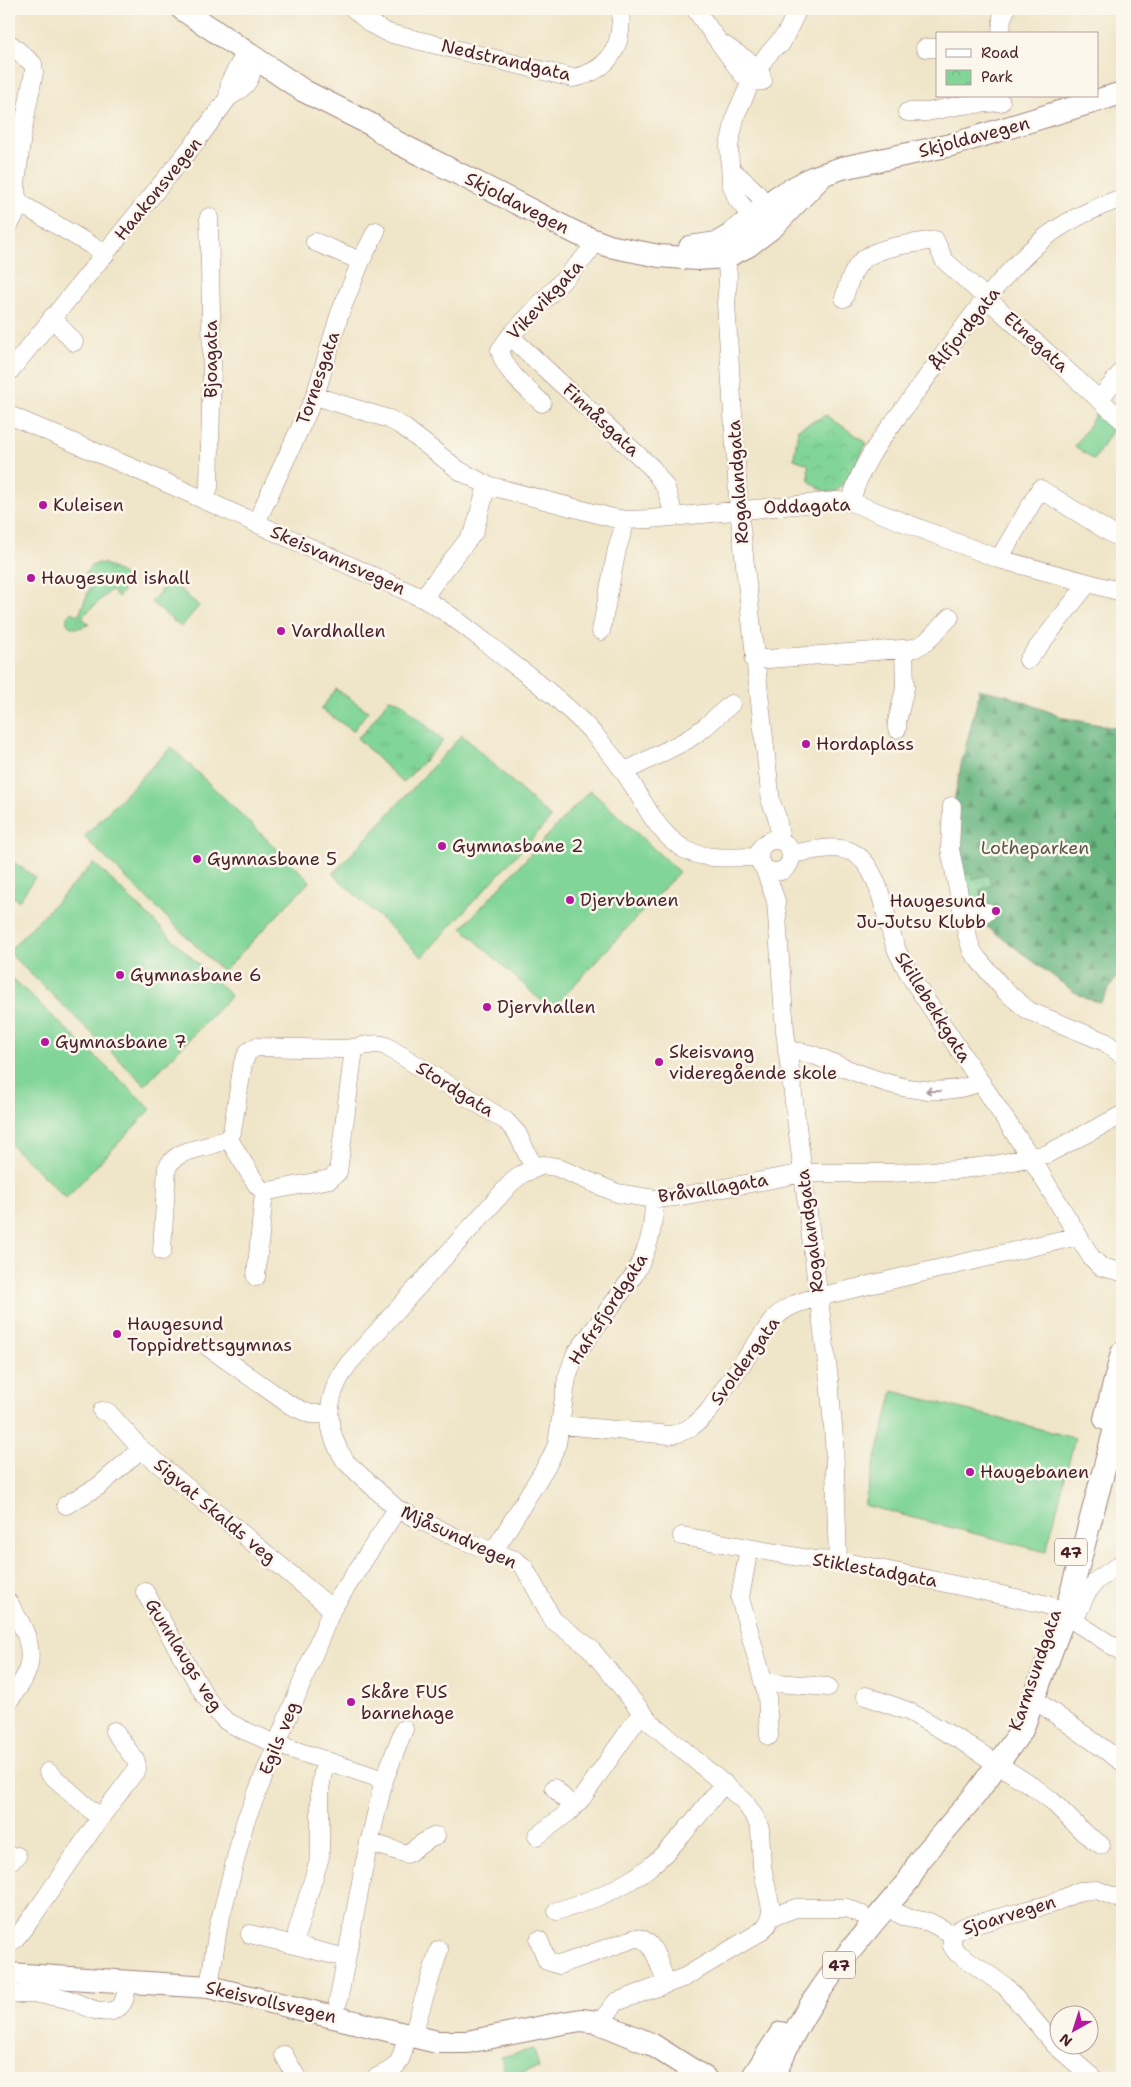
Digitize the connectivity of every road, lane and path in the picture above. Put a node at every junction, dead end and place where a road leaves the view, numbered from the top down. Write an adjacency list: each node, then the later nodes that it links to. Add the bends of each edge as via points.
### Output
1 (168, 9): 10 (main road, Skjoldavegen)
2 (182, 9): 10 (main road, Skjoldavegen)
3 (354, 9): 4 (street, Nedstrandgata, via 388,33 572,78 586,76 606,63 618,39)
4 (620, 9)
5 (695, 9): 11 (street, via 742,74)
6 (798, 9): 11 (street, via 774,63)
7 (1006, 9): 8 (street)
8 (1001, 32)
9 (9, 43): 17 (street, via 33,64 34,72 16,184 16,196)
10 (249, 65): 23 (main road, Skjoldavegen, via 315,109 369,134 396,142); 25 (street, Haakonsvegen, via 230,82 228,98)
11 (758, 77): 19 (street, via 745,118 731,139 728,154 730,168 757,192)
12 (1122, 93): 15 (main road, Skjoldavegen)
13 (1000, 99): 14 (street, via 927,112); 15 (street)
14 (907, 112)
15 (1000, 131): 19 (main road, Skjoldavegen, via 824,174 792,187)
16 (1122, 198): 28 (street, Ålfjordgata, via 1084,213 1044,239)
17 (21, 204): 20 (street); 25 (street)
18 (209, 217): 40 (street, Bjoagata, via 212,364)
19 (764, 217): 24 (main road, Skjoldavegen, via 729,236)
20 (9, 225)
21 (376, 231): 26 (street, Tornesgata)
22 (315, 242): 26 (street)
23 (596, 242): 24 (main road, Skjoldavegen, via 642,252 656,249); 30 (street, Vikevikgata)
24 (719, 253): 42 (street, Rogalandgata, via 717,280 726,303)
25 (106, 254): 29 (street, Haakonsvegen)
26 (361, 261): 34 (street, Tornesgata, via 340,313)
27 (844, 298): 28 (street, Etnegata, via 858,265 869,254 935,240 944,260)
28 (988, 298): 35 (street, Etnegata); 41 (street, Ålfjordgata, via 875,447)
29 (52, 317): 31 (street); 33 (street, Haakonsvegen)
30 (510, 336): 36 (street, Vikevikgata, via 500,350 502,358 517,380); 43 (street, Finnåsgata, via 652,468 666,488)
31 (74, 342)
32 (1122, 371): 35 (street)
33 (9, 372)
34 (315, 396): 39 (street, Oddagata, via 389,419 460,471); 45 (street, Tornesgata)
35 (1100, 399): 38 (street, Etnegata)
36 (542, 403)
37 (9, 415): 40 (street, Skeisvannsvegen)
38 (1122, 420)
39 (488, 485): 44 (street, Oddagata); 50 (street, via 474,532)
40 (206, 501): 45 (street, Skeisvannsvegen)
41 (851, 502): 42 (street, Oddagata); 47 (street, Oddagata)
42 (739, 510): 43 (street, Oddagata); 54 (street, Rogalandgata)
43 (674, 516): 44 (street, Oddagata)
44 (626, 520): 52 (street)
45 (256, 524): 50 (street, Skeisvannsvegen)
46 (1114, 535): 47 (street, via 1040,489)
47 (998, 559): 48 (street, Oddagata)
48 (1088, 583): 49 (street, Oddagata); 55 (street)
49 (1122, 592)
50 (424, 599): 58 (street, Skeisvannsvegen, via 457,620 553,694 593,733)
51 (950, 617): 53 (street, via 926,642)
52 (601, 631)
53 (904, 649): 54 (street); 57 (street, via 906,688)
54 (754, 660): 60 (street, Rogalandgata, via 771,802 777,817)
55 (1028, 660)
56 (731, 704): 58 (street, via 687,740)
57 (898, 729)
58 (624, 772): 61 (street, Skeisvannsvegen, via 672,841 686,850 714,857)
59 (952, 806): 64 (street, via 950,849)
60 (781, 851): 61 (street, via 760,849); 61 (street, Skillebekkgata, via 776,872); 62 (street, Rogalandgata, via 780,893); 68 (street, Skillebekkgata, via 845,850 869,867 897,950 912,979)
61 (761, 862): 62 (street, Rogalandgata)
62 (776, 902): 66 (street, Rogalandgata)
63 (987, 912): 64 (street)
64 (964, 915): 67 (street, via 972,951 1016,1002 1029,1011 1105,1042)
65 (354, 1049): 70 (street, Stordgata, via 256,1047 248,1052 243,1062 232,1132); 72 (street, Stordgata, via 378,1043 386,1046 506,1121 517,1133); 74 (street, via 338,1172 330,1179)
66 (787, 1051): 68 (street, Skillebekkgata, one-way to 66, via 954,1090 917,1090 862,1074 809,1052); 73 (street, Rogalandgata)
67 (1122, 1055)
68 (981, 1082): 71 (street, Skillebekkgata)
69 (1122, 1115): 71 (street, Bråvallagata, via 1047,1154)
70 (228, 1138): 74 (street); 77 (street, via 171,1159 167,1168)
71 (1031, 1158): 73 (street, Bråvallagata, via 921,1172); 76 (street, Skillebekkgata)
72 (534, 1168): 75 (street, Bråvallagata, via 543,1165 556,1167 617,1193); 85 (street, via 511,1183 350,1362 334,1387)
73 (804, 1172): 75 (street, Bråvallagata, via 676,1198); 80 (street, Rogalandgata)
74 (264, 1192): 79 (street)
75 (654, 1199): 86 (street, Hafrsfjordgata, via 654,1222 642,1261 583,1342 569,1368)
76 (1078, 1236): 78 (street, Skillebekkgata, via 1091,1258 1101,1267); 80 (street, Svoldergata)
77 (162, 1251)
78 (1122, 1272)
79 (256, 1277)
80 (818, 1297): 86 (street, Svoldergata, via 780,1312 708,1412 681,1433 670,1435); 93 (street, Rogalandgata, via 834,1438)
81 (208, 1347): 85 (street, via 290,1405 308,1413)
82 (1122, 1353): 98 (main road, Karmsundgata / 47)
83 (1122, 1402): 98 (main road, Karmsundgata / 47)
84 (102, 1411): 87 (street, Sigvat Skalds veg, via 108,1412)
85 (328, 1414): 89 (street, Mjåsundvegen, via 333,1436 346,1462)
86 (561, 1425): 92 (street, Hafrsfjordgata, via 550,1460)
87 (141, 1449): 88 (street, via 99,1486); 97 (street, Sigvat Skalds veg)
88 (66, 1505)
89 (397, 1509): 92 (street, Mjåsundvegen, via 455,1537); 97 (street, Egils veg)
90 (682, 1536): 91 (street, Stiklestadgata)
91 (749, 1548): 93 (street, Stiklestadgata); 100 (street, via 740,1598)
92 (494, 1551): 105 (street, Mjåsundvegen, via 524,1567 553,1620 590,1648)
93 (838, 1561): 98 (street, Stiklestadgata, via 1044,1604)
94 (1122, 1563): 98 (street, via 1097,1580)
95 (145, 1592): 109 (street, Gunnlaugs veg, via 216,1712 226,1721)
96 (9, 1603): 104 (street, via 28,1637 30,1655 26,1674)
97 (332, 1609): 109 (street, Egils veg)
98 (1066, 1614): 99 (street, Stiklestadgata); 103 (main road, Karmsundgata / 47); 110 (main road, Karmsundgata / 47)
99 (1122, 1652)
100 (763, 1682): 101 (street); 108 (street, via 767,1695)
101 (828, 1687)
102 (866, 1696): 110 (street, via 910,1712)
103 (1034, 1699): 110 (main road, Karmsundgata / 47, via 1022,1730); 112 (street)
104 (9, 1701)
105 (642, 1712): 115 (street, Mjåsundvegen, via 662,1733); 117 (street)
106 (404, 1729): 114 (street)
107 (114, 1731): 118 (street, via 136,1761 137,1769)
108 (769, 1736)
109 (276, 1744): 111 (street, Gunnlaugs veg); 139 (street, Egils veg, via 238,1842 218,1928)
110 (1003, 1756): 122 (street); 123 (main road, 47)
111 (325, 1760): 114 (street, Gunnlaugs veg); 133 (street, via 320,1790 320,1857)
112 (1122, 1762)
113 (48, 1772): 118 (street)
114 (384, 1780): 121 (street)
115 (724, 1783): 125 (street, via 677,1839 646,1869 596,1897); 128 (street, Mjåsundvegen, via 744,1801 758,1824)
116 (554, 1788): 117 (street)
117 (574, 1807): 120 (street)
118 (100, 1818): 132 (street, via 31,1919)
119 (436, 1836): 121 (street, via 407,1854)
120 (537, 1836)
121 (369, 1842): 135 (street)
122 (1100, 1845)
123 (919, 1861): 149 (main road, 47, via 903,1874 824,1969); 150 (main road, 47, via 909,1880 825,1983 785,2051)
124 (1122, 1900): 130 (street, Sjoarvegen, via 1098,1890 1080,1891 1051,1904)
125 (556, 1911)
126 (897, 1913): 130 (street, Sjoarvegen, via 929,1922)
127 (861, 1914): 128 (street, via 847,1908 796,1908)
128 (771, 1917): 138 (street, via 767,1925 748,1940 703,1967)
129 (250, 1934): 133 (street)
130 (952, 1934): 151 (street, via 952,1946 956,1952 1006,1986 1054,2044)
131 (539, 1940): 138 (street, via 547,1961 559,1966 642,1938 650,1945)
132 (9, 1944)
133 (296, 1945): 135 (street)
134 (439, 1950): 143 (street)
135 (346, 1958): 141 (street)
136 (9, 1974): 137 (main road, Skeisvollsvegen)
137 (127, 1983): 139 (main road, Skeisvollsvegen); 140 (street, via 124,2002 112,2011 104,2012 66,1999)
138 (666, 1983): 142 (street, via 629,1997)
139 (209, 1987): 143 (main road, Skeisvollsvegen)
140 (9, 1995)
141 (338, 2002)
142 (613, 2027): 143 (main road, Skeisvollsvegen, via 581,2020 467,2042 437,2042); 147 (main road); 148 (main road, Skeisvollsvegen, via 651,2044)
143 (410, 2036): 146 (street, via 402,2060 396,2067)
144 (284, 2055): 145 (street)
145 (297, 2078)
146 (374, 2078)
147 (687, 2078)
148 (705, 2078)
149 (752, 2078)
150 (774, 2078)
151 (1093, 2078)

